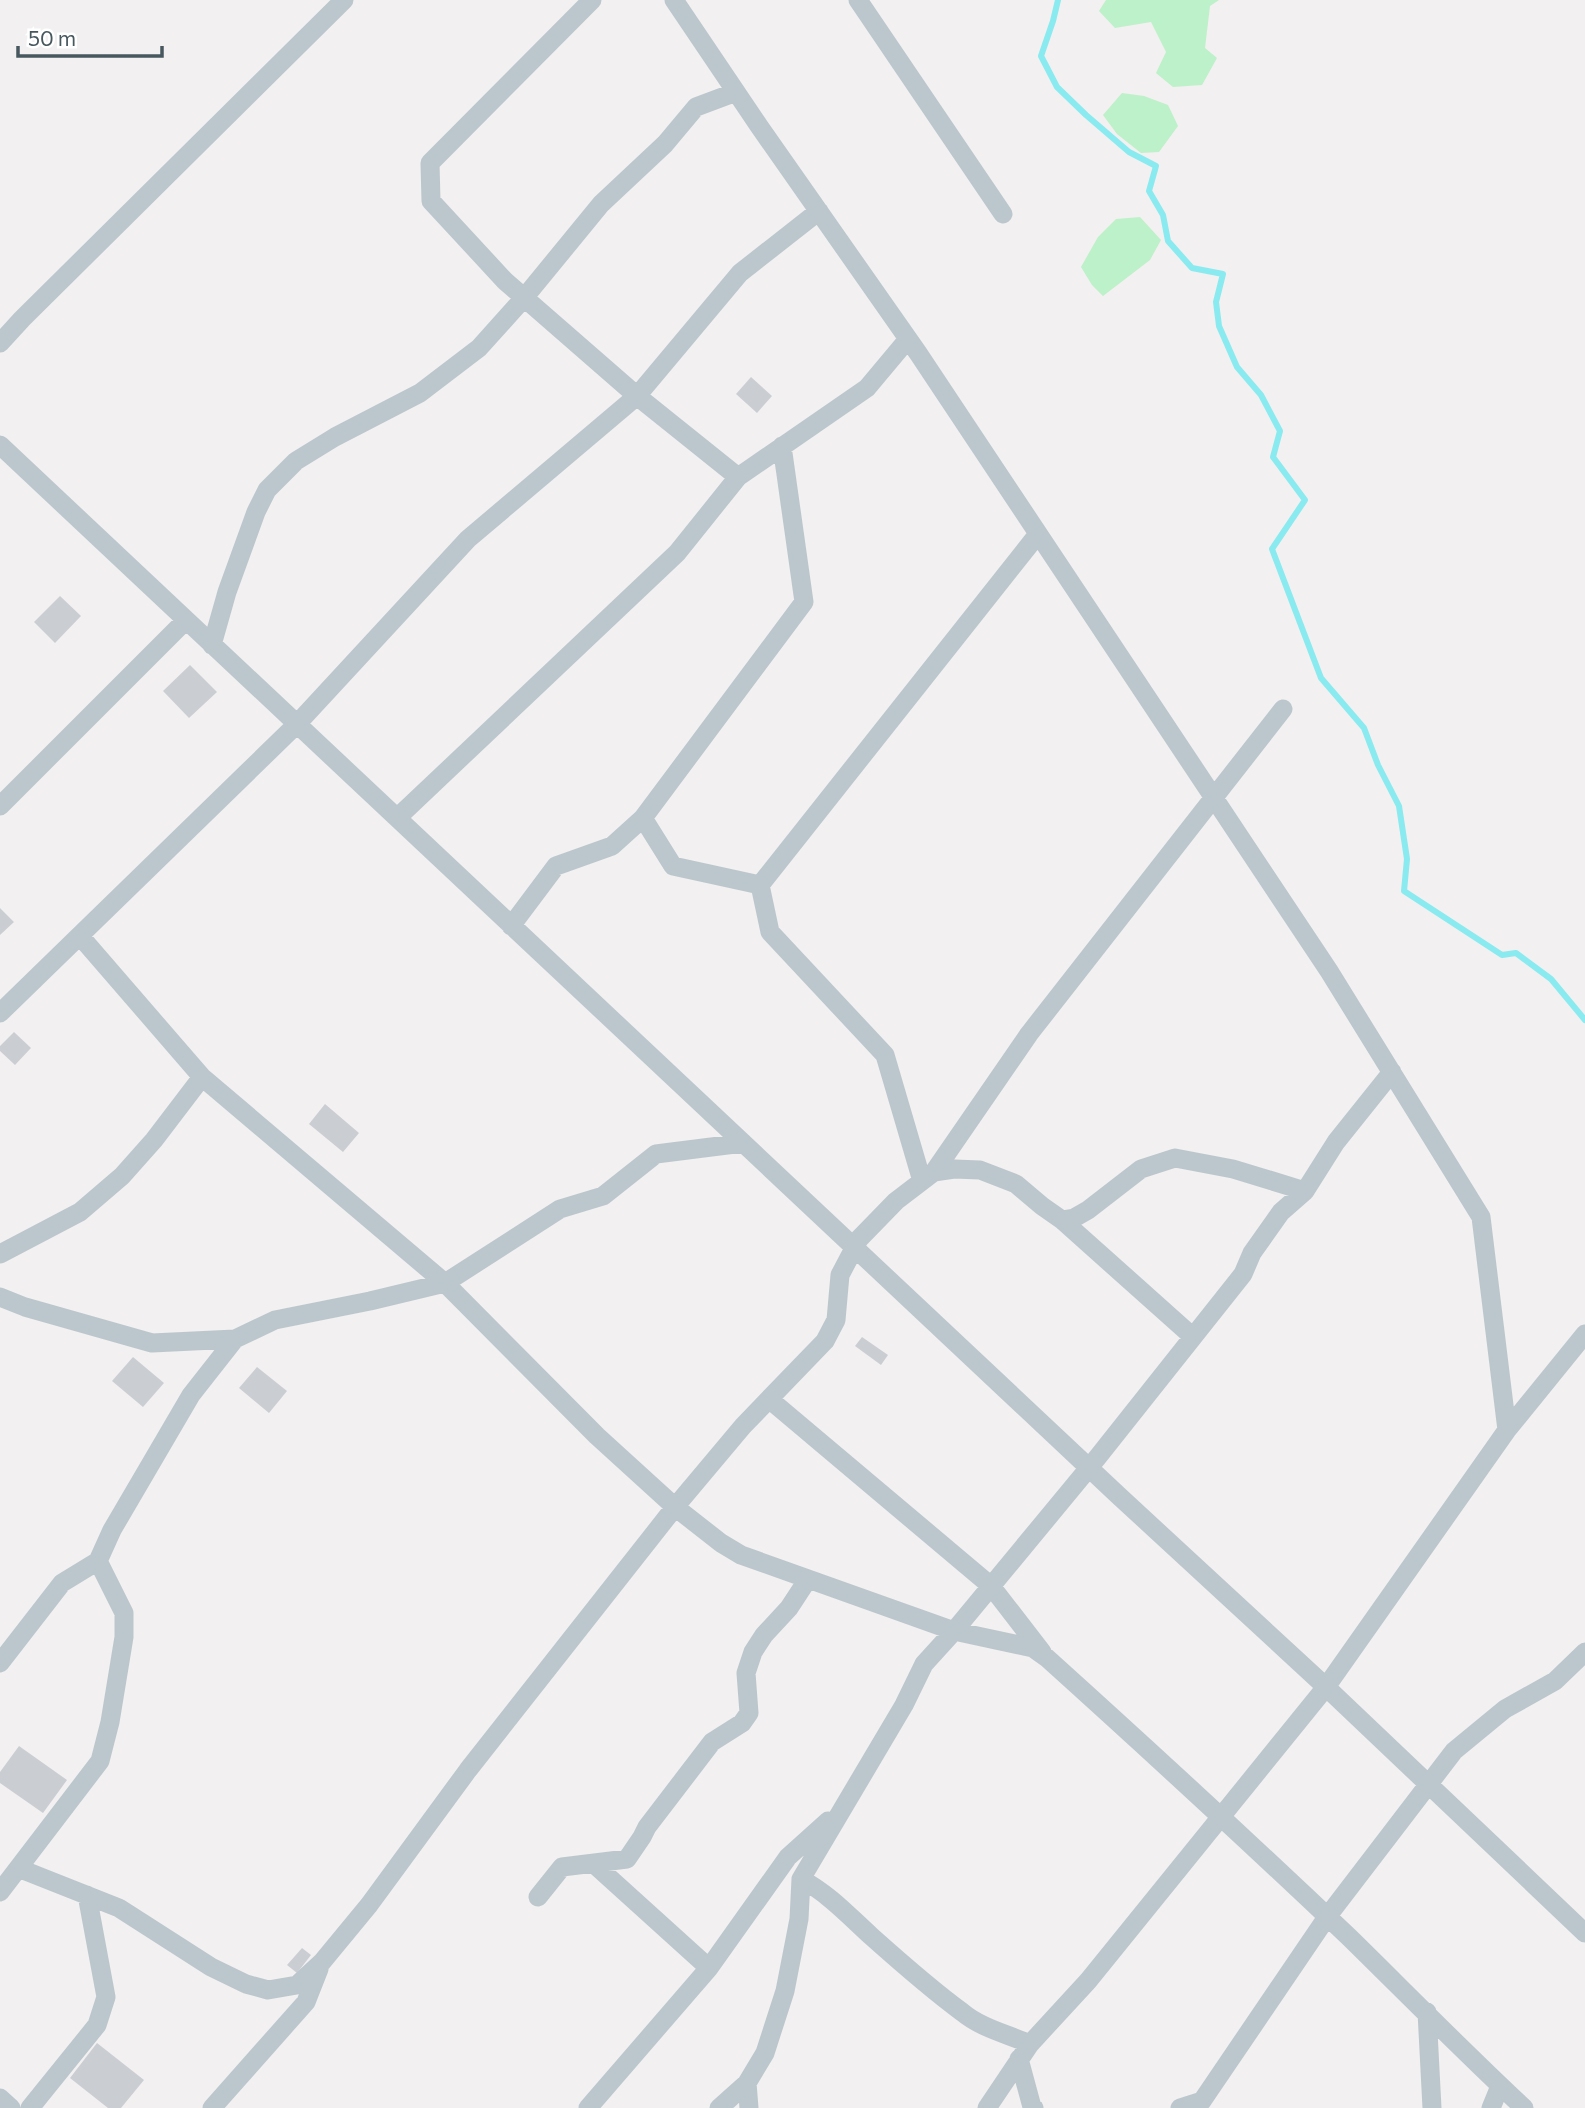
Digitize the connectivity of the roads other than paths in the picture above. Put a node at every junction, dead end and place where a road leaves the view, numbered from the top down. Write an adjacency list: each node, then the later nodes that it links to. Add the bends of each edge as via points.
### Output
1 (344, 0): 10 (street)
2 (592, 0): 8 (street, via 430,163 431,201)
3 (674, 0): 5 (street)
4 (858, 0): 7 (street)
5 (736, 92): 6 (street); 8 (street, via 696,107 665,144 601,204)
6 (819, 211): 9 (street); 11 (street, via 740,273)
7 (1003, 214)
8 (524, 298): 11 (street); 17 (street, via 479,348 430,386 296,461 267,490)
9 (908, 339): 13 (street, via 867,387); 15 (street)
10 (0, 343)
11 (637, 396): 14 (street); 19 (street, via 468,539)
12 (0, 445): 16 (street)
13 (782, 446): 14 (street); 23 (street, via 804,602)
14 (737, 477): 22 (street, via 677,553)
15 (1038, 534): 20 (street); 24 (street)
16 (186, 620): 17 (street); 21 (street)
17 (212, 645): 19 (street)
18 (1283, 709): 20 (street)
19 (297, 724): 22 (street); 26 (street)
20 (1214, 798): 28 (street); 31 (street, via 1029,1034)
21 (0, 806)
22 (397, 818): 25 (street)
23 (643, 818): 24 (street, via 673,866); 25 (street, via 612,846 556,866)
24 (760, 885): 31 (street, via 770,932 885,1055)
25 (511, 926): 30 (street)
26 (79, 936): 27 (street); 29 (street)
27 (0, 1013)
28 (1392, 1072): 32 (street, via 1336,1142); 42 (street, via 1481,1217)
29 (202, 1077): 35 (street, via 122,1176 80,1212); 36 (street)
30 (743, 1143): 34 (street); 36 (street, via 656,1154 603,1196 560,1209)
31 (928, 1177): 33 (street, via 980,1170 1016,1184); 34 (street, via 896,1201)
32 (1305, 1191): 33 (street, via 1233,1169 1175,1158 1142,1169 1088,1210); 39 (street, via 1281,1212 1243,1274)
33 (1062, 1220): 39 (street)
34 (854, 1248): 41 (street, via 840,1275 836,1320 825,1341); 43 (street)
35 (0, 1254)
36 (445, 1283): 40 (street, via 275,1320); 44 (street, via 597,1436)
37 (0, 1297): 40 (street, via 152,1343)
38 (1585, 1334): 42 (street)
39 (1194, 1337): 43 (street)
40 (235, 1339): 45 (street, via 191,1395 111,1530)
41 (769, 1399): 44 (street); 47 (street)
42 (1507, 1430): 52 (street)
43 (1089, 1468): 47 (street); 52 (street)
44 (675, 1507): 46 (street, via 741,1555); 64 (street)
45 (98, 1561): 51 (street, via 62,1583); 57 (street, via 124,1613 124,1637 100,1761)
46 (808, 1579): 48 (street); 56 (street, via 753,1652 746,1673 749,1713 712,1742 627,1858)
47 (991, 1586): 48 (street); 50 (street)
48 (954, 1631): 50 (street, via 1023,1645); 54 (street, via 924,1664)
49 (1585, 1652): 53 (street, via 1555,1681 1505,1709 1474,1734)
50 (1047, 1658): 55 (street)
51 (0, 1663)
52 (1325, 1687): 53 (street); 55 (street)
53 (1427, 1784): 62 (street); 63 (street)
54 (841, 1809): 58 (street); 65 (street, via 788,1857)
55 (1222, 1816): 62 (street); 67 (street)
56 (594, 1864): 61 (street, via 562,1867); 65 (street)
57 (18, 1868): 59 (street); 60 (street)
58 (801, 1879): 67 (street, via 820,1888 964,2014); 68 (street, via 799,1919 785,1991 765,2053)
59 (0, 1892)
60 (88, 1895): 64 (street, via 119,1908 246,1984 268,1990 297,1985); 73 (street, via 106,1997 97,2025)
61 (538, 1897)
62 (1327, 1917): 66 (street); 79 (street, via 1202,2101)
63 (1585, 1933)
64 (322, 1962): 74 (street, via 306,2002)
65 (709, 1968): 75 (street)
66 (1427, 2012): 69 (street); 80 (street)
67 (1024, 2052): 71 (street); 78 (street)
68 (747, 2083): 76 (street); 77 (street)
69 (1500, 2086): 81 (street); 82 (street)
70 (0, 2098): 72 (street)
71 (989, 2106)
72 (11, 2108)
73 (30, 2108)
74 (212, 2108)
75 (588, 2108)
76 (719, 2108)
77 (749, 2108)
78 (1034, 2108)
79 (1180, 2108)
80 (1432, 2108)
81 (1490, 2108)
82 (1524, 2108)

